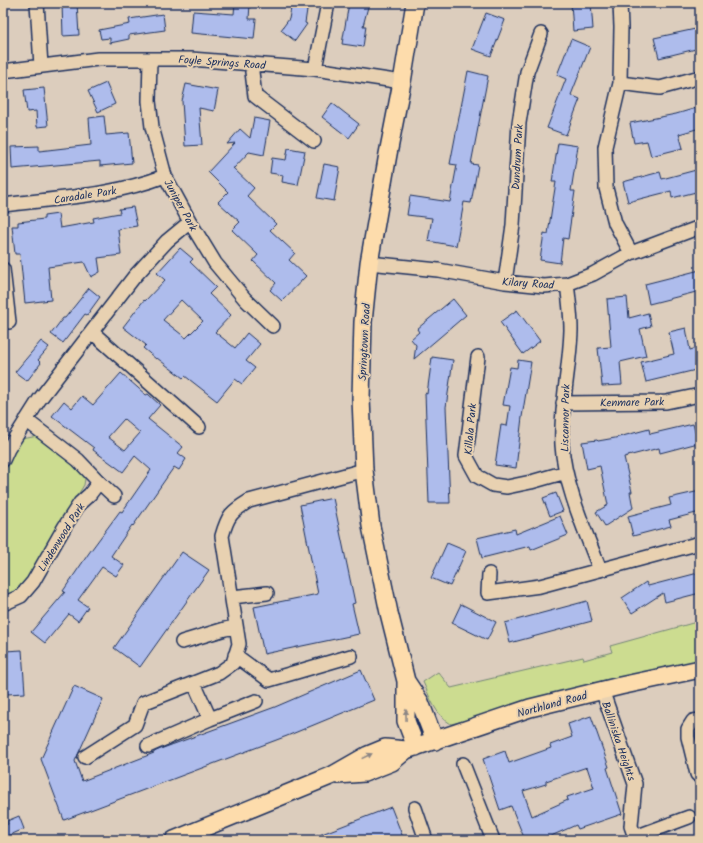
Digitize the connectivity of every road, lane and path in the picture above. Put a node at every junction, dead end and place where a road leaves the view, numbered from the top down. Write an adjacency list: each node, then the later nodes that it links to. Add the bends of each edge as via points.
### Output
1 (37, 3): 8 (street)
2 (328, 3): 9 (street)
3 (415, 3): 12 (main road, Springtown Road)
4 (620, 3): 13 (street)
5 (541, 34): 22 (street, Dundrum Park, via 527,72 519,123 513,225)
6 (150, 59): 7 (street, Foyle Springs Road); 8 (street, Foyle Springs Road, via 98,59); 15 (street, Juniper Park, via 149,101 152,127)
7 (253, 64): 9 (street, Foyle Springs Road); 14 (street, via 255,96)
8 (41, 66): 10 (street, Foyle Springs Road)
9 (315, 69): 12 (street, Foyle Springs Road)
10 (3, 71)
11 (700, 77): 13 (street, via 660,88)
12 (402, 82): 20 (main road, Springtown Road)
13 (620, 83): 19 (street, via 605,147 606,188 615,223)
14 (314, 141)
15 (165, 176): 16 (street, Caradale Park, via 107,193); 17 (street, Juniper Park)
16 (3, 205)
17 (190, 222): 25 (street, Juniper Park, via 215,263 244,299); 26 (street, via 167,240 134,277)
18 (700, 227): 19 (street, Kilary Road)
19 (631, 253): 23 (street, Kilary Road, via 593,274)
20 (370, 264): 22 (street, Kilary Road, via 438,270); 33 (main road, Springtown Road, via 362,354)
21 (3, 269): 24 (street)
22 (505, 282): 23 (street, Kilary Road, via 544,286)
23 (567, 284): 29 (street, Liscannor Park, via 571,330)
24 (9, 322)
25 (273, 326)
26 (92, 332): 30 (street); 31 (street)
27 (478, 357): 34 (street, Killala Park, via 466,456 477,476 493,485 507,487)
28 (700, 395): 29 (street, Kenmare Park, via 666,402)
29 (563, 403): 34 (street, Liscannor Park, via 562,446)
30 (26, 420): 32 (street); 35 (street, via 78,460)
31 (199, 427)
32 (3, 460)
33 (364, 470): 41 (street, via 249,501 234,510 226,521 222,536); 48 (main road, Springtown Road, via 371,526)
34 (566, 472): 38 (street, Liscannor Park)
35 (99, 482): 36 (street); 42 (street, Lindenwood Park, via 80,503 33,582 21,596)
36 (114, 496)
37 (700, 543): 38 (street)
38 (600, 570): 39 (street, via 540,586 488,593)
39 (489, 574)
40 (267, 593): 41 (street)
41 (232, 597): 43 (street)
42 (3, 604)
43 (236, 627): 44 (street); 45 (street, via 239,644)
44 (182, 642)
45 (236, 655): 46 (street, via 269,680); 49 (street, via 233,663 219,673)
46 (351, 656)
47 (700, 669): 50 (main road, Northland Road)
48 (406, 681): 54 (main road, Springtown Road, via 420,702); 56 (main road, Springtown Road, one-way to 48, via 406,721)
49 (194, 683): 52 (street); 57 (street, via 143,703 135,725)
50 (602, 690): 54 (main road, Northland Road, via 530,708); 62 (street, Balliniska Heights, via 634,784 631,826)
51 (256, 701): 52 (street)
52 (210, 719): 55 (street)
53 (700, 720): 59 (street, via 692,721 688,736 697,774)
54 (435, 741): 56 (main road, Northland Road)
55 (148, 746)
56 (411, 749): 63 (main road, Northland Road, via 385,748 333,775)
57 (85, 757)
58 (463, 764): 65 (street)
59 (700, 777)
60 (415, 808): 64 (street)
61 (689, 817): 62 (street)
62 (636, 838)
63 (174, 840)
64 (426, 840)
65 (493, 840)

